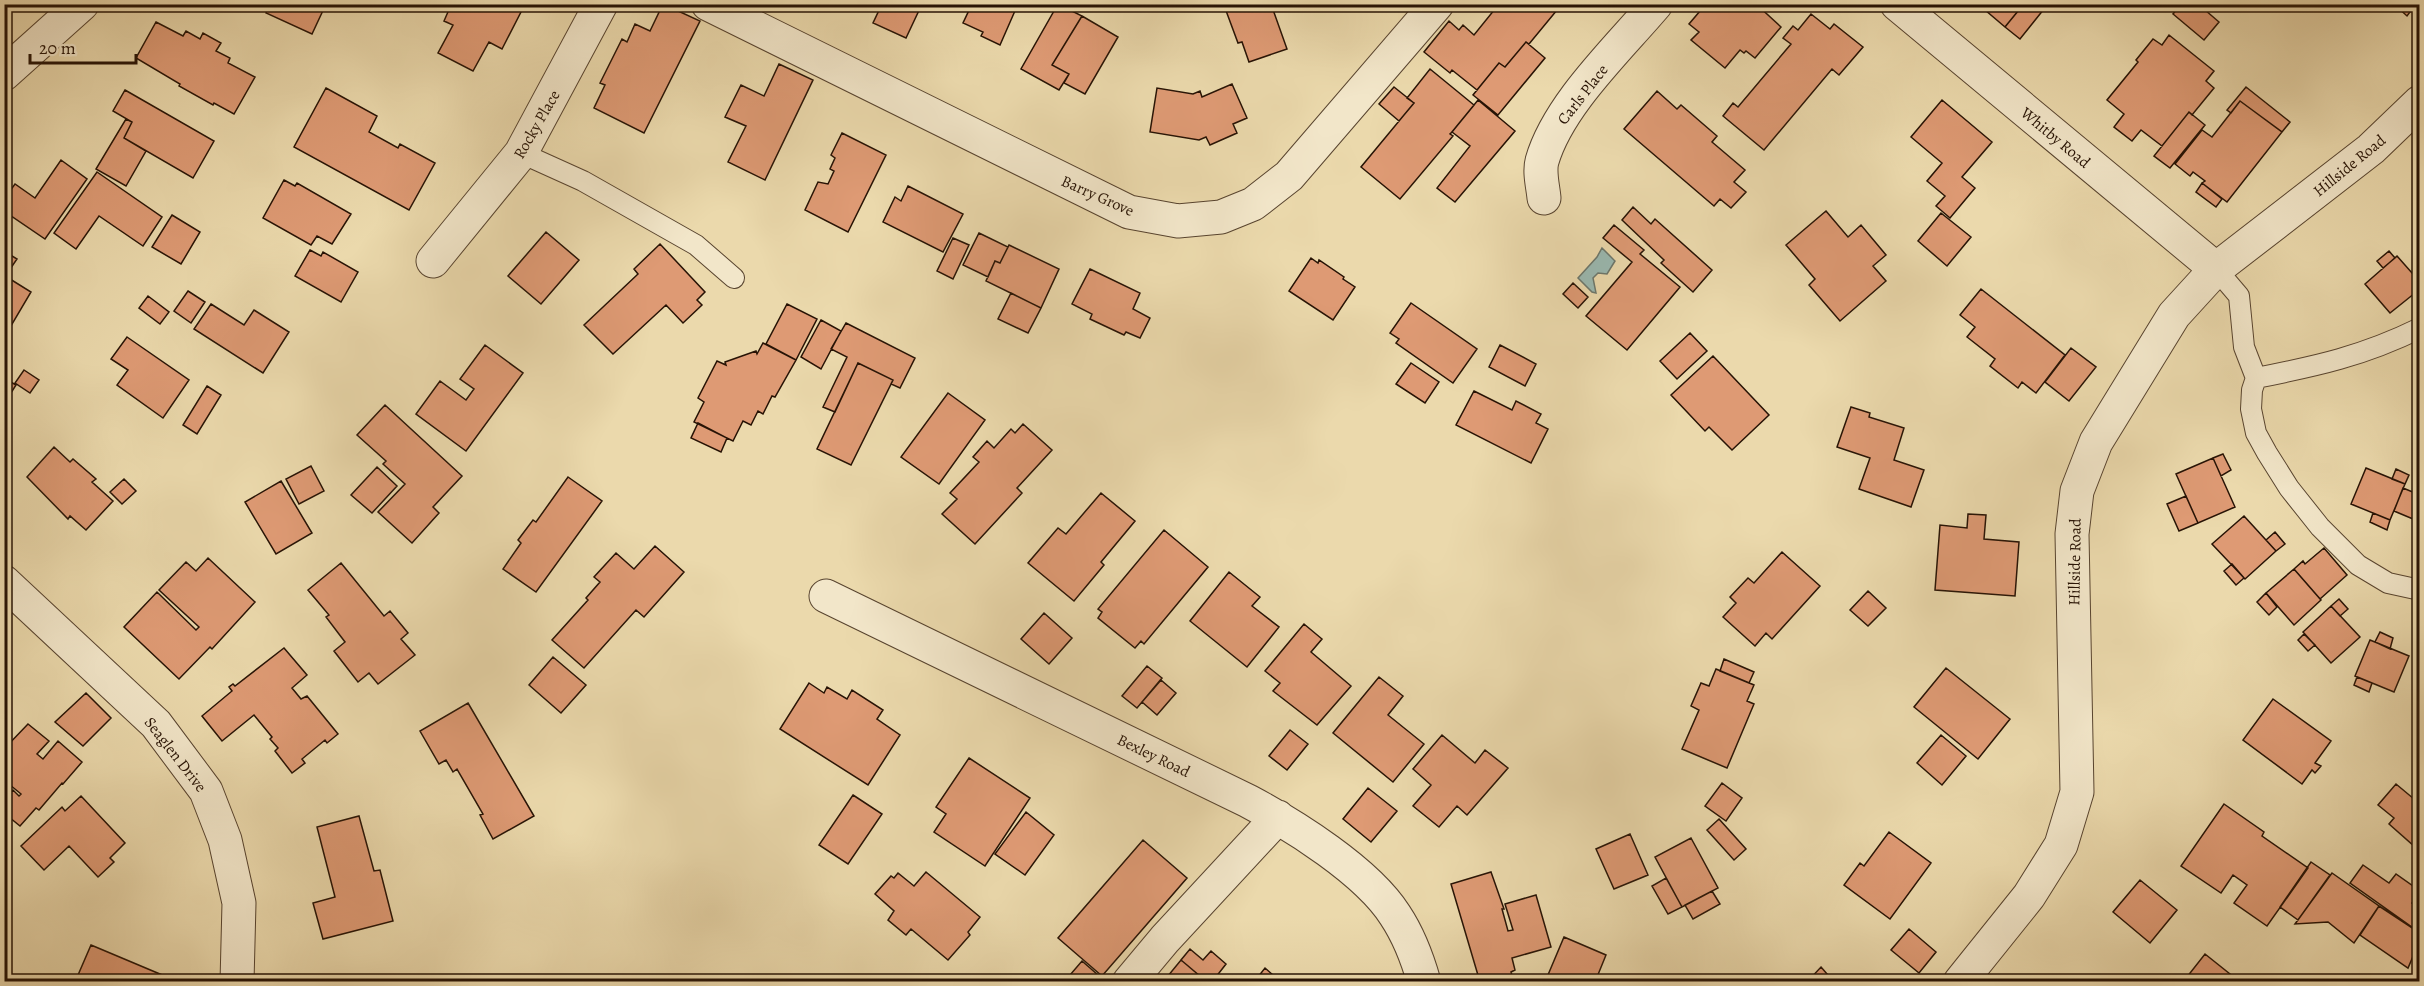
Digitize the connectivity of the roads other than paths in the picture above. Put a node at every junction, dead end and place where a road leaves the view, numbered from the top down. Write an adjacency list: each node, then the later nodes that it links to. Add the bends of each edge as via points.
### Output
1 (82, 4): 7 (street)
2 (601, 4): 9 (street, Rocky Place)
3 (708, 4): 4 (street, Barry Grove, via 1129,212 1178,221 1221,217 1253,204 1289,176)
4 (1437, 4)
5 (1656, 4): 10 (street, Carls Place, via 1574,100 1554,130 1541,164)
6 (1898, 4): 12 (street, Whitby Road)
7 (4, 74)
8 (2420, 102): 12 (street, Hillside Road, via 2371,150)
9 (521, 153): 11 (street, Rocky Place); 13 (lane, via 583,181 696,245)
10 (1544, 198)
11 (434, 261)
12 (2216, 269): 15 (lane, via 2239,296 2244,347); 23 (street, Hillside Road, via 2174,315 2096,442 2078,491 2072,534 2077,792 2061,845 2029,896)
13 (734, 278)
14 (2420, 328): 15 (lane, via 2344,359)
15 (2256, 378): 17 (lane, via 2251,409 2256,433 2289,488 2358,565 2388,583)
16 (4, 582): 20 (street, Seaglen Drive, via 156,724 206,791 225,840 239,903)
17 (2420, 590)
18 (826, 596): 19 (street, Bexley Road)
19 (1278, 817): 21 (street); 22 (street, Bexley Road, via 1362,878 1394,913 1416,952)
20 (237, 981)
21 (1129, 981)
22 (1424, 981)
23 (1960, 981)

